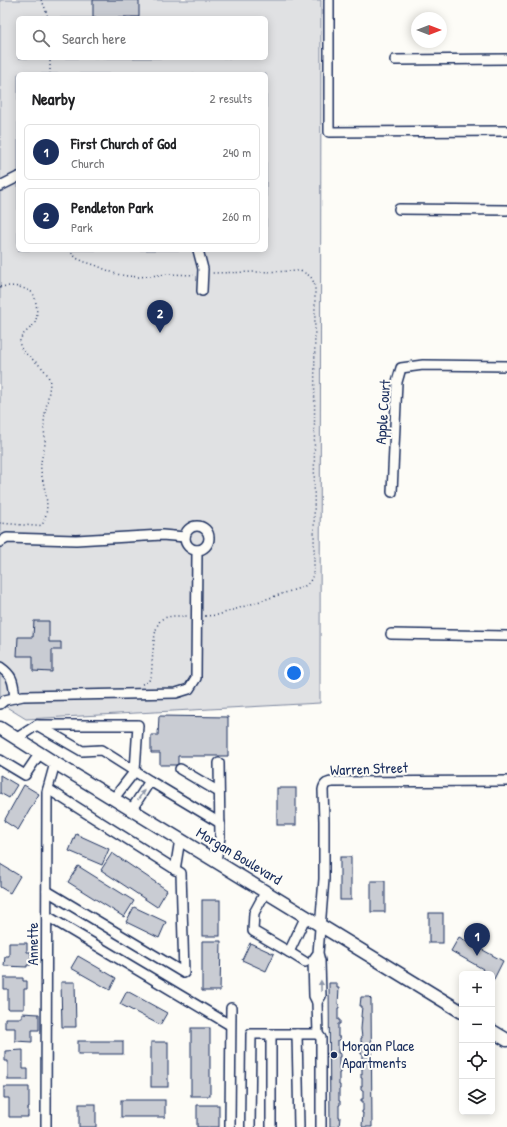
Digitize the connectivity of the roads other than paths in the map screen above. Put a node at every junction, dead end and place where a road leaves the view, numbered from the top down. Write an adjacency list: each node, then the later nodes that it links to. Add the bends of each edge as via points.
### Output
1 (329, 0): 4 (street, via 329,132)
2 (507, 59): 3 (street)
3 (395, 60)
4 (507, 132)
5 (16, 178): 6 (street)
6 (0, 186)
7 (399, 209): 8 (street)
8 (507, 210)
9 (199, 252): 10 (street, via 203,269)
10 (202, 291)
11 (507, 366): 12 (street, Apple Court, via 401,368 397,382)
12 (392, 492)
13 (185, 537): 14 (street, via 162,535 76,540 7,538); 15 (street, via 189,548); 15 (street, via 188,530 195,526 206,530 208,541 204,548)
14 (0, 542)
15 (196, 550): 19 (street, via 196,678 189,689 176,693)
16 (391, 634): 17 (street)
17 (507, 636)
18 (0, 667): 19 (street, via 8,673 14,683)
19 (14, 698): 20 (street)
20 (0, 704)
21 (37, 725): 23 (street); 29 (street, via 82,751 101,750); 29 (street, via 138,725)
22 (0, 728): 23 (main road, Morgan Boulevard)
23 (17, 738): 24 (main road, Morgan Boulevard)
24 (40, 753): 25 (street, via 25,775); 26 (main road, Morgan Boulevard)
25 (0, 760)
26 (55, 763): 32 (street, Annette); 34 (main road, Morgan Boulevard)
27 (219, 763): 33 (street)
28 (180, 769): 33 (street)
29 (135, 771): 30 (street); 34 (street)
30 (150, 781): 35 (street, one-way to 30); 36 (street)
31 (507, 781): 44 (street, Warren Street, via 327,782 323,790 324,879)
32 (48, 789): 39 (street); 40 (street, Annette)
33 (219, 792): 36 (street)
34 (114, 798): 35 (main road, Morgan Boulevard)
35 (132, 809): 37 (main road, Morgan Boulevard)
36 (220, 823): 38 (street)
37 (180, 839): 38 (main road, Morgan Boulevard); 39 (street)
38 (216, 861): 41 (main road, Morgan Boulevard)
39 (175, 870): 40 (street, via 181,873 184,974)
40 (47, 891): 42 (street, Annette)
41 (266, 891): 43 (main road, Morgan Boulevard); 45 (street, via 254,913 253,931)
42 (47, 916): 49 (street); 55 (street, Annette)
43 (306, 916): 44 (main road, Morgan Boulevard); 45 (street)
44 (320, 924): 48 (main road, Morgan Boulevard); 53 (street, via 318,953 313,960)
45 (289, 952): 46 (street)
46 (305, 962)
47 (231, 1008): 49 (street)
48 (459, 1010)
49 (230, 1025): 56 (street)
50 (495, 1033): 54 (main road)
51 (271, 1034): 52 (street); 57 (street, via 251,1034); 58 (street)
52 (297, 1034): 53 (street); 59 (street)
53 (318, 1034): 60 (street, via 321,1038)
54 (507, 1040)
55 (46, 1127)
56 (230, 1127)
57 (250, 1127)
58 (271, 1127)
59 (298, 1127)
60 (322, 1127)

